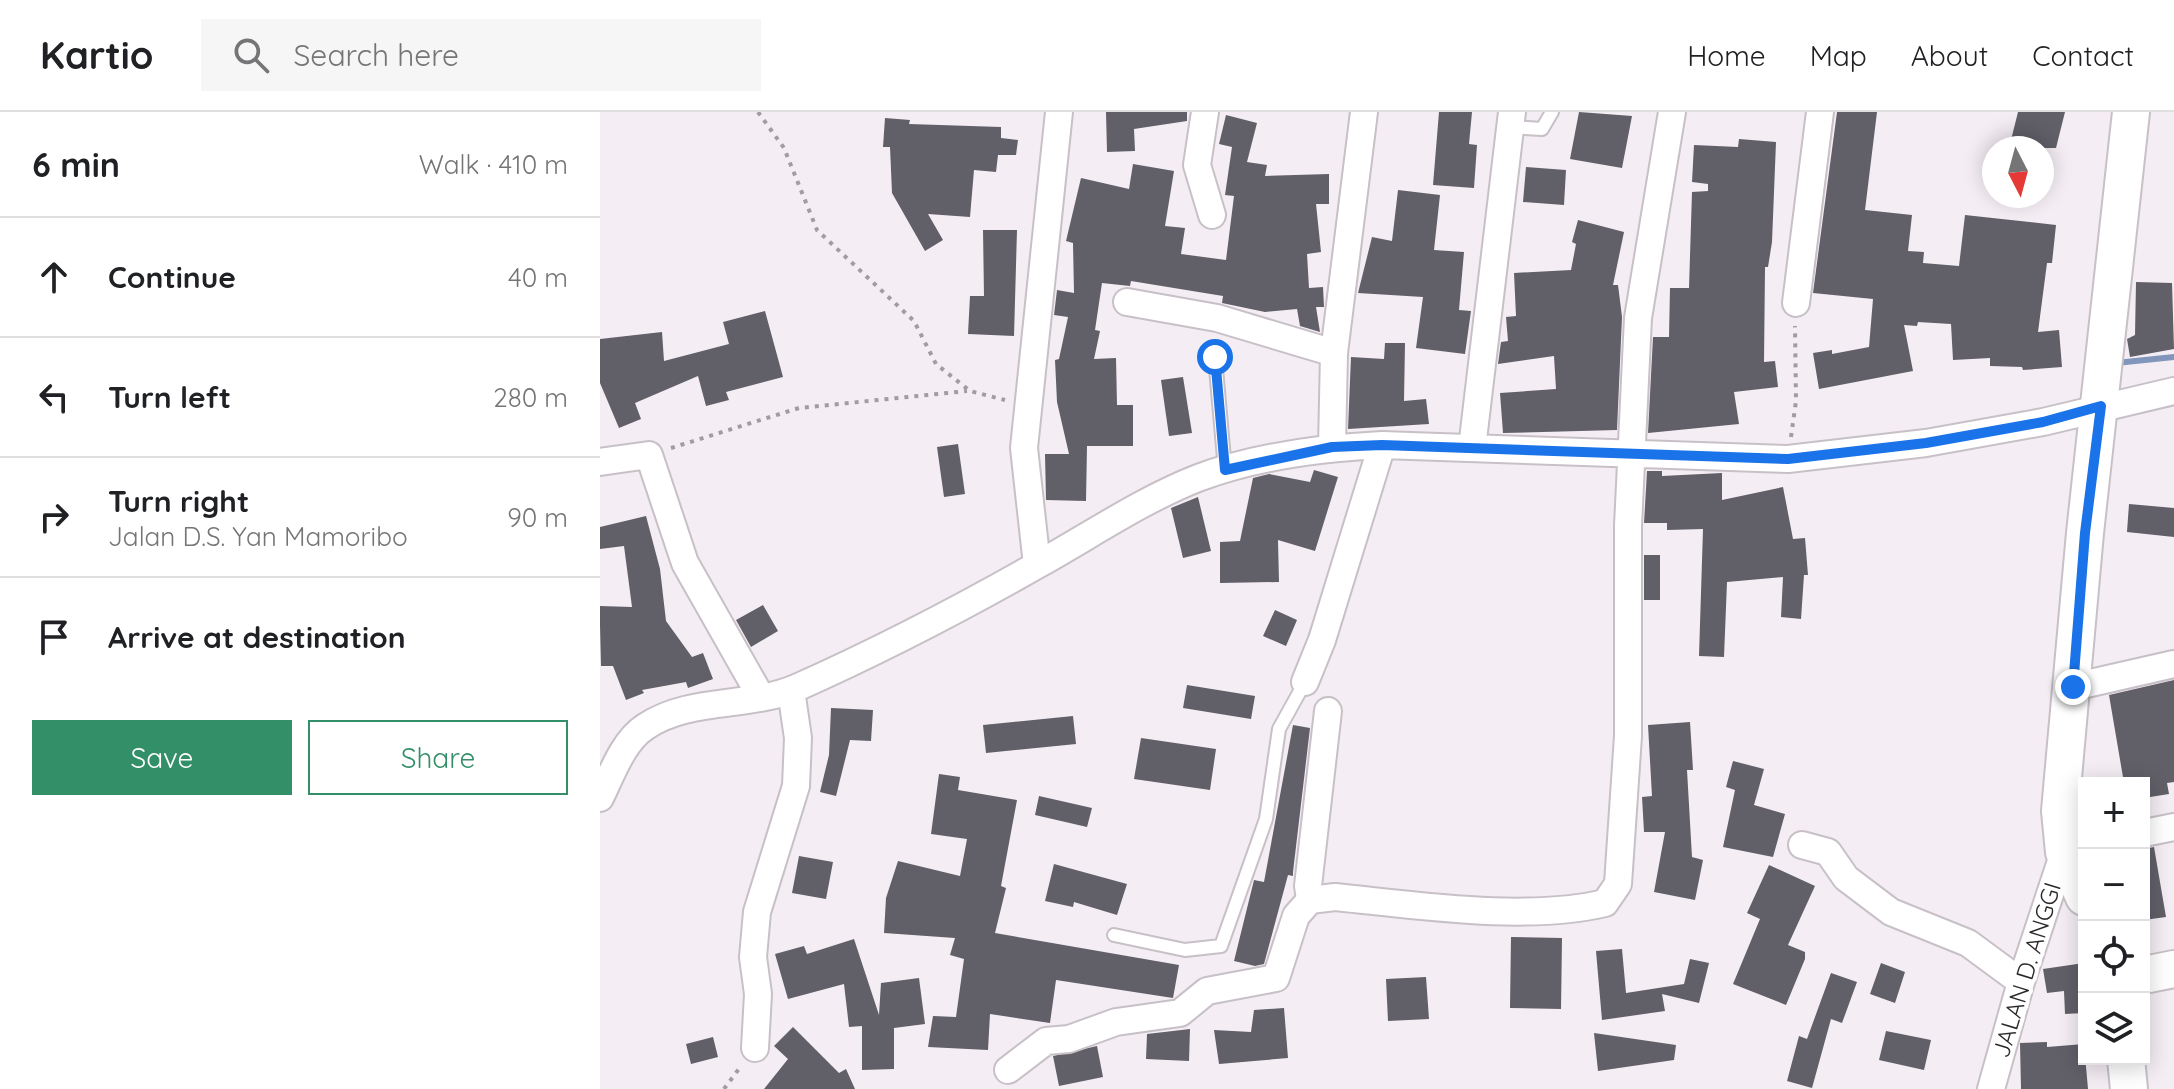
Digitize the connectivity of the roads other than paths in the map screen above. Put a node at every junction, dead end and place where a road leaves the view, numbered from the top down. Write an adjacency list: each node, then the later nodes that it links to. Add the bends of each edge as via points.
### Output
1 (1059, 112): 22 (street, via 1024,448)
2 (1205, 112): 9 (street, via 1197,165)
3 (1364, 112): 12 (street)
4 (1552, 112): 8 (lane, via 1542,129)
5 (1672, 112): 19 (street, via 1638,318)
6 (1820, 112): 11 (street)
7 (2131, 112): 15 (street)
8 (1511, 120): 18 (street)
9 (1212, 215)
10 (1127, 302): 12 (street, via 1217,318)
11 (1796, 303)
12 (1334, 353): 17 (street)
13 (1215, 357): 21 (lane)
14 (2174, 391): 15 (street)
15 (2101, 406): 19 (street, via 1926,443 1788,459); 25 (street)
16 (1382, 445): 17 (street); 18 (street); 24 (street)
17 (1332, 447): 21 (street)
18 (1472, 448): 19 (street)
19 (1630, 453): 34 (street, via 1628,736 1618,884 1605,903 1538,910 1335,897)
20 (600, 462): 27 (street, via 649,455 685,563)
21 (1225, 470): 22 (street, via 1126,513)
22 (1037, 565): 26 (street)
23 (2174, 664): 25 (street)
24 (1305, 682): 35 (lane, via 1279,729 1266,819 1221,946 1185,950)
25 (2073, 687): 33 (street, via 2060,811)
26 (791, 690): 27 (street); 39 (street, via 798,738 796,786 757,912)
27 (761, 697): 29 (street, via 689,710 644,727)
28 (1328, 711): 34 (street)
29 (600, 798)
30 (2174, 827): 31 (street)
31 (2150, 832)
32 (1802, 845): 38 (street, via 1828,852 1846,878 1891,912 1968,943)
33 (2074, 849): 38 (street, JALAN D. ANGGI)
34 (1310, 900): 41 (street, via 1296,916 1276,978 1207,991 1180,1013 1116,1022 1069,1039 1046,1041)
35 (1114, 935)
36 (2174, 969): 37 (street)
37 (2150, 974)
38 (2021, 982): 42 (street, JALAN D. ANGGI)
39 (755, 1048)
40 (2127, 1065): 43 (street)
41 (1008, 1070)
42 (1991, 1089)
43 (2129, 1089)

